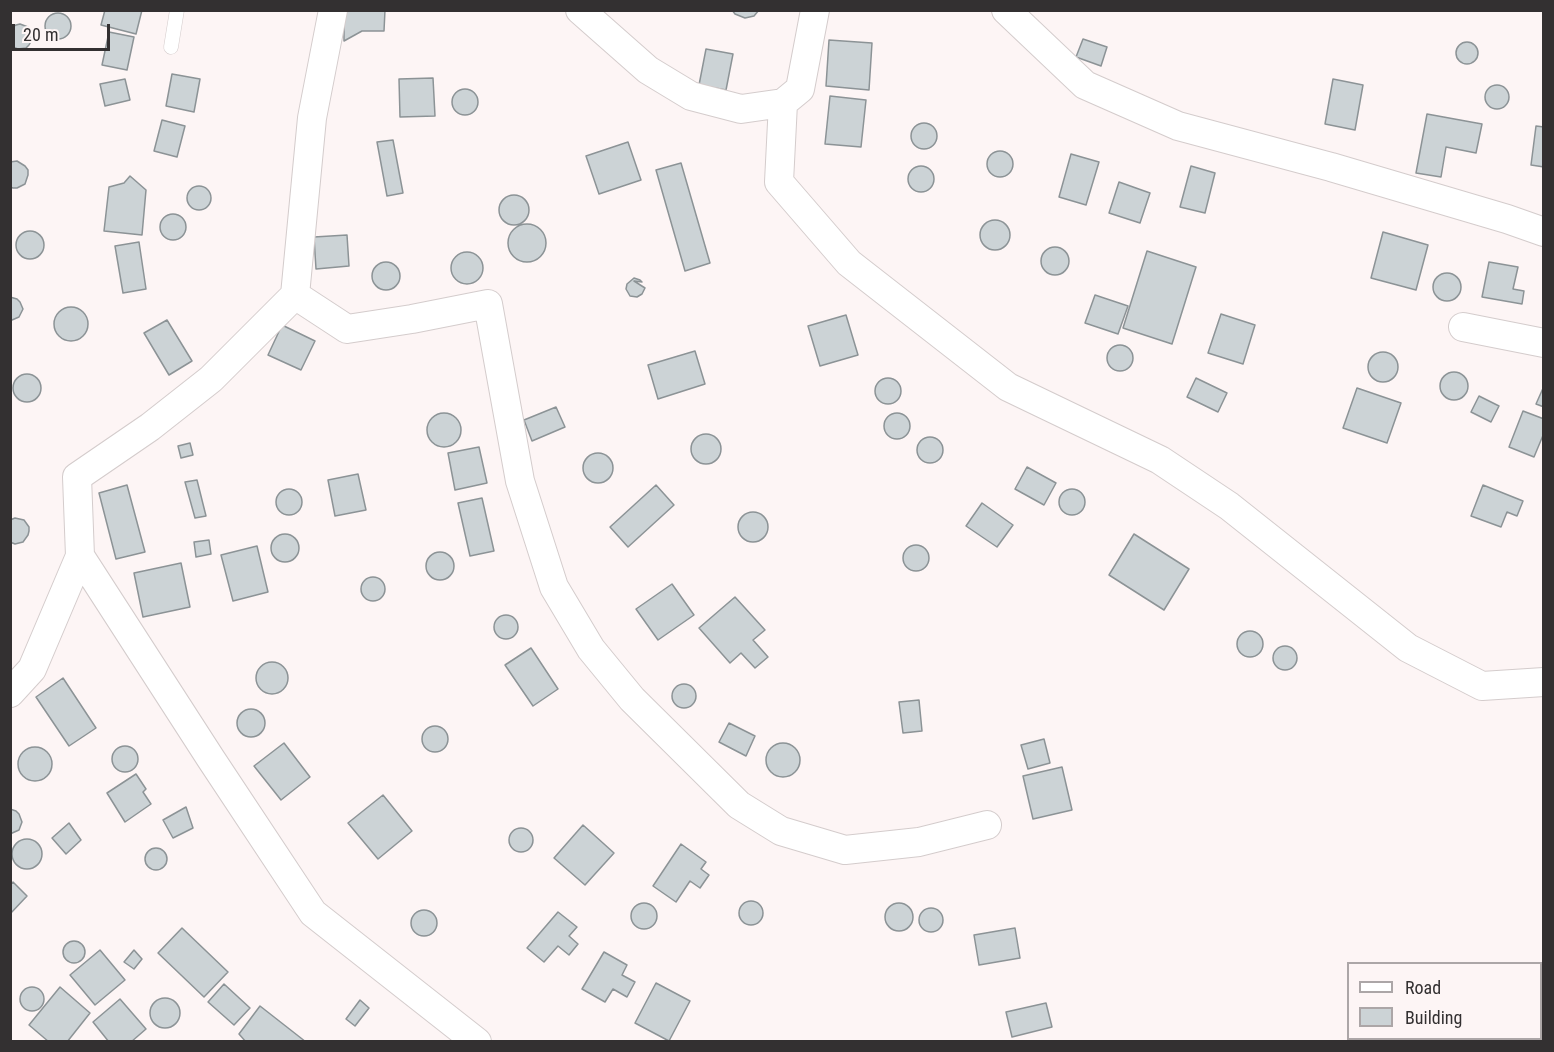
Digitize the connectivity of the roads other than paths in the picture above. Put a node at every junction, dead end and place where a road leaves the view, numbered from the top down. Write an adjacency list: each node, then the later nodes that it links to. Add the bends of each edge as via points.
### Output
1 (177, 10): 6 (lane)
2 (333, 10): 9 (street, via 312,118)
3 (580, 10): 7 (street, via 648,70 691,96 741,109)
4 (815, 10): 7 (street, via 800,89)
5 (1006, 10): 8 (street, via 1085,85 1178,126 1331,167)
6 (171, 47)
7 (783, 103): 13 (street, via 778,182 849,263 1008,387 1160,460 1229,506 1408,648 1482,686)
8 (1544, 232)
9 (295, 295): 12 (street, via 211,379 77,477); 15 (street, via 347,329 489,304 520,481 554,587 591,649 632,699 739,805 781,831 845,850 919,842)
10 (1464, 327): 11 (street)
11 (1544, 343)
12 (80, 556): 14 (street, via 32,669); 16 (street, via 313,913)
13 (1544, 682)
14 (10, 693)
15 (987, 825)
16 (477, 1041)

